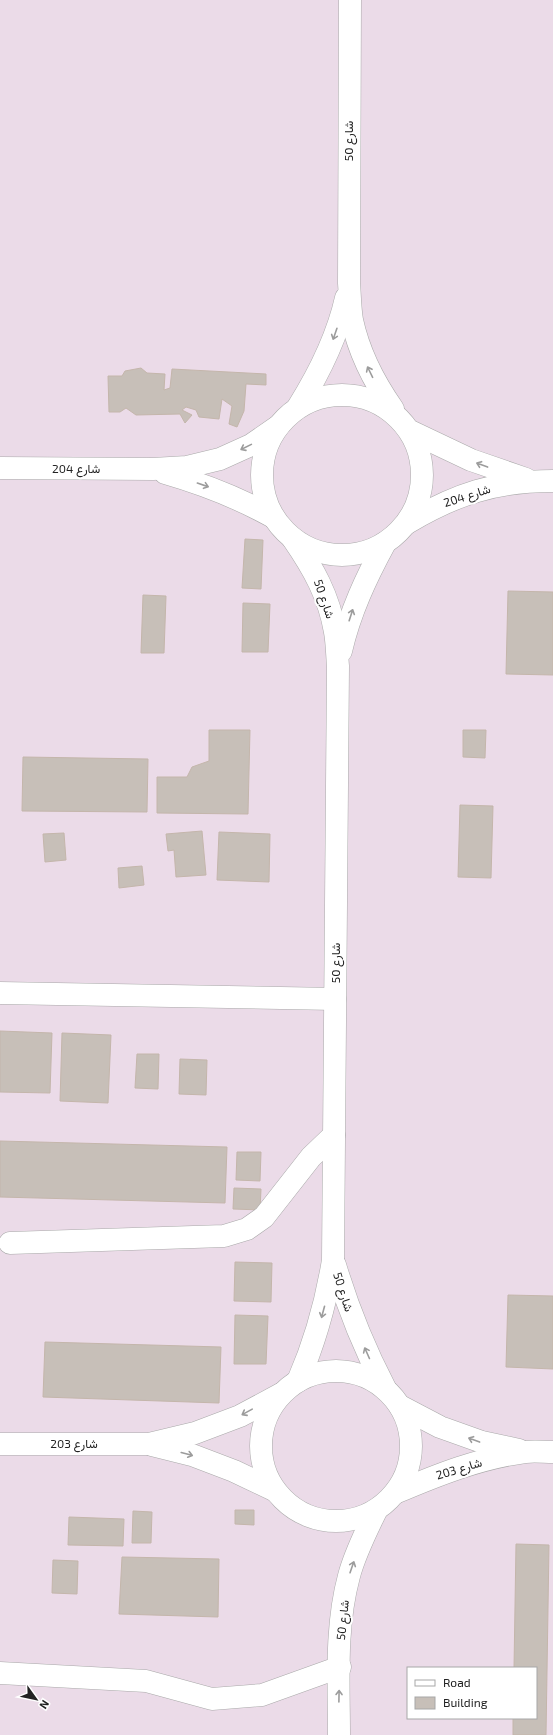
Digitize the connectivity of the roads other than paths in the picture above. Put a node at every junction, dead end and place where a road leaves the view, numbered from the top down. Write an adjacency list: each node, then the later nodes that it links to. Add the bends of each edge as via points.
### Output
1 (350, 0): 2 (street, شارع 50)
2 (349, 283): 3 (street, شارع 50, one-way to 3, via 342,316 331,348); 4 (street, شارع 50, one-way to 2, via 378,387 362,354 352,319)
3 (298, 407): 4 (street, شارع 204, via 323,396 350,394 377,401); 5 (street)
4 (405, 424): 8 (street, شارع 204, one-way to 4, via 470,460); 10 (street, via 422,462 421,494)
5 (279, 425): 7 (street, شارع 204, one-way to 7, via 251,445 220,459 187,467); 9 (street, via 267,447 262,470 264,494)
6 (0, 468): 7 (street, شارع 204)
7 (153, 469): 9 (street, شارع 204, one-way to 9, via 215,489)
8 (543, 481): 10 (street, شارع 204, via 467,493 436,506)
9 (274, 517): 11 (street)
10 (407, 523): 12 (street)
11 (293, 539): 12 (street, via 314,550 338,555 362,553); 13 (street, شارع 50, via 312,567 327,598 335,632)
12 (385, 543): 13 (street, شارع 50, one-way to 12, via 355,602)
13 (338, 666): 15 (street, شارع 50)
14 (0, 993): 15 (street)
15 (335, 999): 16 (street, شارع 50)
16 (334, 1135): 17 (street, via 311,1157 264,1217 247,1229 224,1236); 18 (street, شارع 50)
17 (10, 1243)
18 (333, 1260): 19 (street, شارع 50, one-way to 19, via 328,1291 310,1352); 20 (street, شارع 50, one-way to 18, via 355,1326)
19 (290, 1387): 20 (street, شارع 203, via 320,1373 342,1371 365,1376); 23 (street, شارع 203, one-way to 23, via 240,1416 195,1433); 26 (street, شارع 50, via 270,1411 262,1430 260,1451 264,1472)
20 (385, 1388): 21 (street)
21 (400, 1406): 24 (street, شارع 203, one-way to 21, via 482,1442 447,1430); 27 (street, via 409,1427 411,1450 407,1473)
22 (0, 1444): 23 (street, شارع 203)
23 (149, 1444): 26 (street, شارع 203, one-way to 26, via 220,1465)
24 (526, 1452): 25 (street, شارع 203); 27 (street, شارع 203, via 438,1475)
25 (553, 1452)
26 (274, 1490): 28 (street, via 287,1504 321,1521 359,1519)
27 (396, 1493): 28 (street)
28 (376, 1511): 29 (street, شارع 50, one-way to 28, via 342,1611 349,1576 360,1543)
29 (340, 1667): 30 (street, via 262,1695 212,1699 146,1681); 31 (street, شارع 50, one-way to 29)
30 (0, 1673)
31 (339, 1735)

